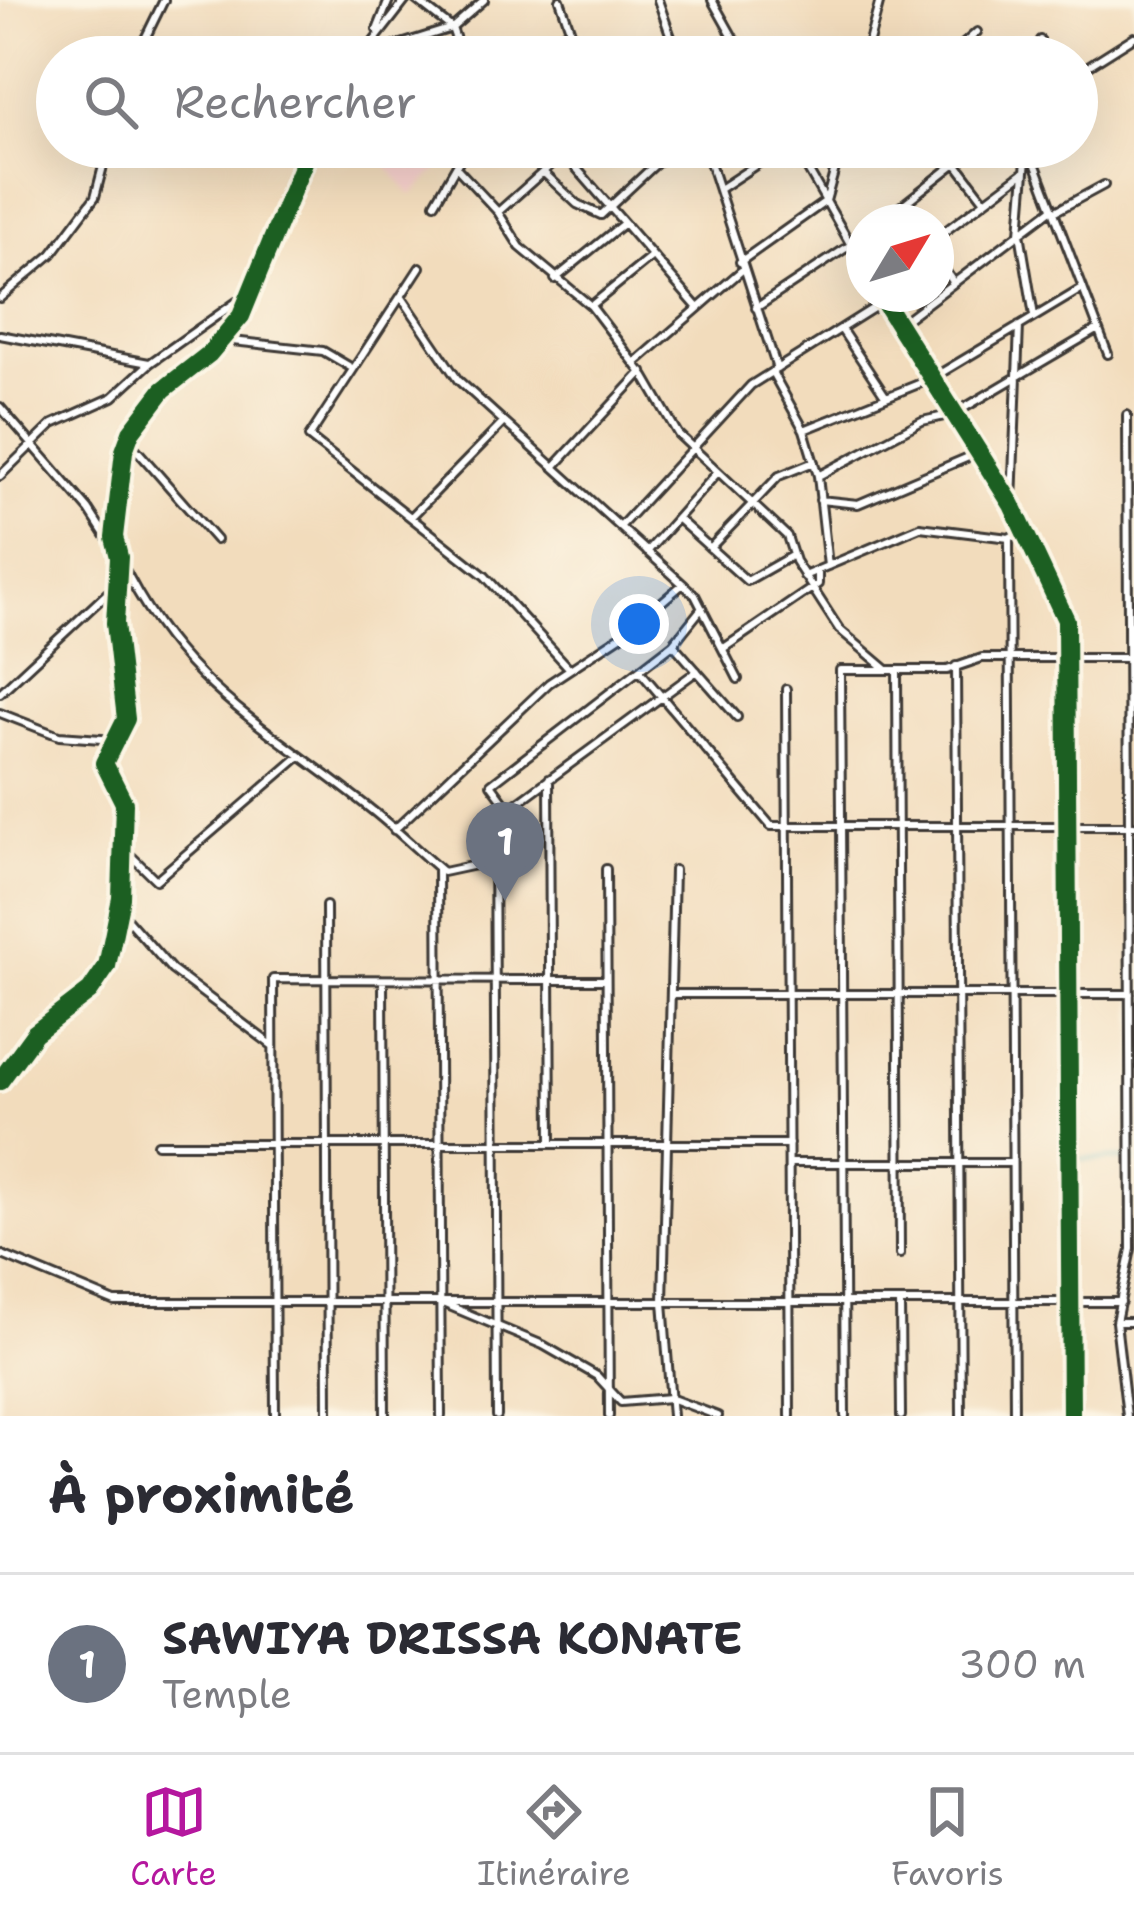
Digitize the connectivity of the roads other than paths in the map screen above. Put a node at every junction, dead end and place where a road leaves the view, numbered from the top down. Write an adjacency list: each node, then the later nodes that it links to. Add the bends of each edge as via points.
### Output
1 (164, 0): 12 (street)
2 (388, 0): 13 (street)
3 (406, 0): 14 (street)
4 (416, 0): 10 (street)
5 (484, 0): 10 (street)
6 (560, 0): 17 (street, via 570,29)
7 (658, 0): 18 (street)
8 (712, 0): 19 (street)
9 (880, 0): 20 (street)
10 (452, 28): 15 (street); 16 (street)
11 (976, 32): 21 (street)
12 (146, 36)
13 (374, 36)
14 (376, 36)
15 (426, 36)
16 (455, 36)
17 (561, 36)
18 (671, 36)
19 (732, 36)
20 (871, 36)
21 (972, 36)
22 (1134, 37): 23 (street)
23 (1098, 60)
24 (102, 168): 63 (street, via 95,196 52,254)
25 (302, 168): 61 (street)
26 (455, 168): 45 (street)
27 (457, 168): 49 (street)
28 (546, 168): 39 (street)
29 (576, 168): 47 (street)
30 (653, 168): 47 (street)
31 (714, 168): 42 (street)
32 (752, 168): 42 (street)
33 (807, 168): 43 (street)
34 (835, 168): 43 (street)
35 (950, 168): 46 (street)
36 (960, 168): 44 (street)
37 (1025, 168): 40 (street)
38 (1036, 168): 48 (street)
39 (543, 172): 47 (street, via 577,204 601,214); 49 (street)
40 (1024, 172): 44 (street); 52 (street)
41 (1104, 185): 48 (street)
42 (722, 188): 56 (street)
43 (826, 201): 53 (street); 56 (street)
44 (985, 201): 51 (street)
45 (435, 202)
46 (905, 204)
47 (613, 207): 50 (street)
48 (1053, 210): 52 (street); 60 (street)
49 (499, 212): 58 (street, via 520,247)
50 (624, 223): 55 (street); 58 (street)
51 (954, 224)
52 (1020, 233): 59 (street); 70 (street)
53 (846, 237)
54 (846, 249): 66 (street)
55 (650, 258): 64 (street); 65 (street)
56 (741, 266): 65 (street); 66 (street)
57 (420, 267): 62 (street)
58 (555, 278): 64 (street)
59 (954, 283)
60 (1083, 288): 70 (street); 73 (street)
61 (255, 289): 76 (street); 78 (street)
62 (401, 296): 80 (street); 89 (street, via 458,380)
63 (0, 298)
64 (591, 306): 79 (street)
65 (698, 308): 79 (street)
66 (756, 308): 81 (street)
67 (863, 312): 74 (street)
68 (889, 312): 71 (street)
69 (916, 312): 71 (street)
70 (1034, 317): 72 (street)
71 (897, 326): 84 (street)
72 (1019, 326): 83 (street); 84 (street)
73 (1098, 328): 77 (street); 83 (street)
74 (841, 329): 81 (street); 85 (street)
75 (0, 334): 78 (street)
76 (223, 340): 80 (street, via 323,351); 91 (street, via 163,390)
77 (1108, 353)
78 (149, 363): 92 (street, via 113,398 52,424)
79 (635, 363): 82 (street)
80 (353, 369): 103 (street, via 309,437)
81 (774, 370): 90 (street); 93 (street)
82 (642, 372): 93 (street); 96 (street)
83 (1017, 376): 87 (street); 102 (street)
84 (931, 379): 85 (street); 87 (street)
85 (886, 397): 90 (street)
86 (0, 407): 92 (street)
87 (953, 414): 94 (street); 99 (street, via 922,421)
88 (1127, 416): 124 (street)
89 (504, 422): 96 (street); 103 (street)
90 (804, 430): 95 (street)
91 (128, 440): 108 (street); 112 (street, via 117,489)
92 (34, 443): 98 (street); 112 (street)
93 (693, 448): 97 (street); 105 (street)
94 (978, 452): 100 (street, via 858,504); 102 (street)
95 (814, 462): 99 (street); 101 (street, via 779,476)
96 (554, 467): 105 (street)
97 (718, 472): 101 (street); 104 (street)
98 (0, 476)
99 (818, 476): 100 (street)
100 (819, 500): 113 (street)
101 (753, 504): 109 (street); 111 (street, via 787,536)
102 (1012, 505): 106 (street)
103 (412, 516): 126 (street, via 485,577)
104 (677, 518): 109 (street); 110 (street)
105 (620, 527): 110 (street)
106 (1024, 530): 107 (street); 123 (street, via 1066,620)
107 (1009, 538): 113 (street, via 920,527); 122 (street)
108 (216, 540)
109 (710, 548): 111 (street, via 747,581)
110 (647, 552): 117 (street)
111 (793, 555): 115 (street)
112 (119, 557): 116 (street); 137 (street, via 178,655)
113 (828, 566): 114 (street)
114 (818, 570): 115 (street); 118 (street)
115 (804, 576): 118 (street)
116 (117, 584): 132 (street); 136 (street, via 126,718)
117 (683, 584): 119 (street); 126 (street)
118 (812, 589): 121 (street); 128 (street, via 839,629)
119 (702, 608): 120 (street); 121 (street)
120 (674, 644): 127 (street); 129 (street)
121 (723, 649): 130 (street)
122 (1009, 658): 123 (street); 125 (street); 144 (street)
123 (1066, 658): 124 (street); 145 (street)
124 (1131, 658): 146 (street)
125 (956, 666): 128 (street); 143 (street)
126 (570, 669): 147 (street)
127 (640, 670): 133 (street); 139 (street, via 491,784)
128 (892, 670): 141 (street, via 840,670); 142 (street)
129 (697, 671): 133 (street); 135 (street)
130 (739, 679)
131 (786, 689): 140 (street)
132 (0, 693)
133 (662, 697): 138 (street); 140 (street, via 771,826)
134 (0, 713): 136 (street, via 59,736)
135 (737, 717)
136 (116, 740): 148 (street, via 104,763 124,803)
137 (298, 757): 147 (street); 148 (street, via 156,880)
138 (549, 779): 139 (street); 159 (street)
139 (508, 807): 149 (street, via 494,820)
140 (787, 826): 141 (street); 162 (street)
141 (841, 826): 142 (street); 163 (street)
142 (897, 826): 143 (street); 164 (street)
143 (957, 826): 144 (street); 165 (street)
144 (1010, 826): 145 (street); 166 (street)
145 (1067, 826): 146 (street); 167 (street)
146 (1132, 826): 168 (street)
147 (394, 830): 150 (street)
148 (123, 848): 154 (street)
149 (494, 861): 150 (street); 158 (street)
150 (438, 868): 157 (street)
151 (606, 869): 160 (street)
152 (674, 870): 161 (street)
153 (326, 906): 155 (street)
154 (118, 910): 169 (street, via 183,979); 170 (street, via 97,982 35,1034)
155 (326, 980): 156 (street); 169 (street, via 273,980); 171 (street)
156 (383, 980): 157 (street); 174 (street)
157 (439, 980): 158 (street); 175 (street)
158 (494, 980): 159 (street); 176 (street)
159 (550, 980): 160 (street); 177 (street)
160 (606, 980): 178 (street)
161 (671, 994): 162 (street); 179 (street)
162 (788, 994): 163 (street); 180 (street)
163 (842, 994): 164 (street); 183 (street)
164 (898, 994): 165 (street); 184 (street)
165 (958, 994): 166 (street); 185 (street)
166 (1011, 994): 167 (street); 186 (street)
167 (1068, 994): 168 (street); 203 (street)
168 (1132, 994): 181 (street)
169 (273, 1047): 173 (street)
170 (0, 1081)
171 (330, 1143): 173 (street); 174 (street); 192 (street)
172 (158, 1144): 173 (street)
173 (274, 1144): 191 (street)
174 (384, 1144): 175 (street); 193 (street)
175 (440, 1144): 176 (street); 194 (street)
176 (496, 1144): 177 (street); 195 (street)
177 (551, 1144): 178 (street)
178 (607, 1144): 179 (street); 196 (street)
179 (667, 1144): 180 (street); 197 (street)
180 (789, 1144): 182 (street)
181 (1133, 1158): 187 (street)
182 (789, 1163): 183 (street); 198 (street)
183 (843, 1163): 184 (street); 199 (street)
184 (899, 1163): 185 (street); 190 (street)
185 (959, 1163): 186 (street); 201 (street)
186 (1012, 1163): 202 (street)
187 (1133, 1199): 188 (street)
188 (1133, 1249): 204 (street)
189 (0, 1254): 191 (street, via 115,1302)
190 (900, 1255)
191 (275, 1302): 192 (street); 212 (street)
192 (328, 1302): 193 (street); 213 (street)
193 (385, 1302): 194 (street); 214 (street)
194 (440, 1302): 195 (street); 207 (street); 215 (street)
195 (496, 1302): 196 (street); 207 (street)
196 (608, 1302): 197 (street); 210 (street)
197 (663, 1302): 198 (street); 211 (street)
198 (790, 1302): 199 (street); 220 (street)
199 (844, 1302): 200 (street); 221 (street)
200 (900, 1302): 201 (street); 222 (street)
201 (959, 1302): 202 (street); 223 (street)
202 (1013, 1302): 203 (street); 224 (street)
203 (1070, 1302): 204 (street); 225 (street)
204 (1121, 1302): 205 (street)
205 (1116, 1322): 206 (street); 208 (street)
206 (1134, 1322)
207 (496, 1325): 210 (street); 216 (street)
208 (1123, 1377): 209 (street); 226 (street)
209 (1134, 1377)
210 (608, 1386): 211 (street, via 621,1402); 217 (street)
211 (670, 1398): 218 (street); 219 (street)
212 (275, 1416)
213 (328, 1416)
214 (385, 1416)
215 (441, 1416)
216 (497, 1416)
217 (609, 1416)
218 (672, 1416)
219 (718, 1416)
220 (790, 1416)
221 (845, 1416)
222 (901, 1416)
223 (961, 1416)
224 (1014, 1416)
225 (1070, 1416)
226 (1127, 1416)

